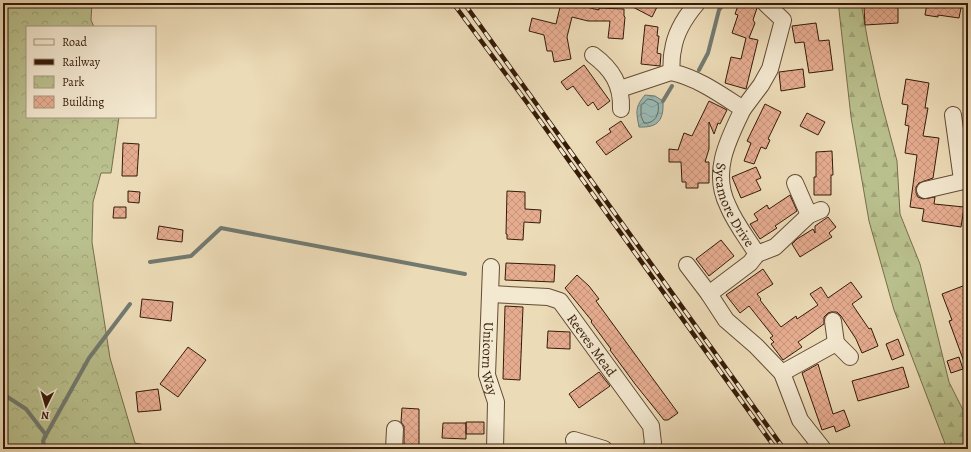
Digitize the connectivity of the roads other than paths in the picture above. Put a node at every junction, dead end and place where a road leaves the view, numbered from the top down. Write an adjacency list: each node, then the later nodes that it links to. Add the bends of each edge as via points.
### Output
1 (697, 3): 4 (street, via 678,33 673,49)
2 (765, 3): 7 (street, Sycamore Drive, via 783,20 770,69)
3 (593, 56): 5 (street, via 615,77)
4 (671, 72): 5 (street); 7 (street, via 698,80)
5 (620, 89): 6 (street)
6 (621, 109)
7 (743, 109): 12 (street, Sycamore Drive, via 722,160 720,178 728,206)
8 (953, 115): 9 (street)
9 (965, 180): 11 (street)
10 (795, 183): 12 (street, Sycamore Drive, via 815,213 774,247)
11 (925, 190)
12 (756, 254): 16 (street, Sycamore Drive, via 750,263)
13 (687, 265): 16 (street)
14 (491, 267): 15 (street, Unicorn Way)
15 (491, 294): 24 (street, Unicorn Way, via 487,375 496,402); 26 (street, Reeves Mead, via 548,297 560,301 651,426)
16 (709, 294): 20 (street, via 726,320)
17 (833, 321): 18 (street)
18 (836, 343): 19 (street); 20 (street)
19 (850, 357)
20 (782, 373): 27 (street, via 800,420)
21 (395, 429): 23 (street)
22 (574, 440): 25 (street)
23 (394, 449)
24 (495, 449)
25 (604, 449)
26 (651, 449)
27 (823, 449)

